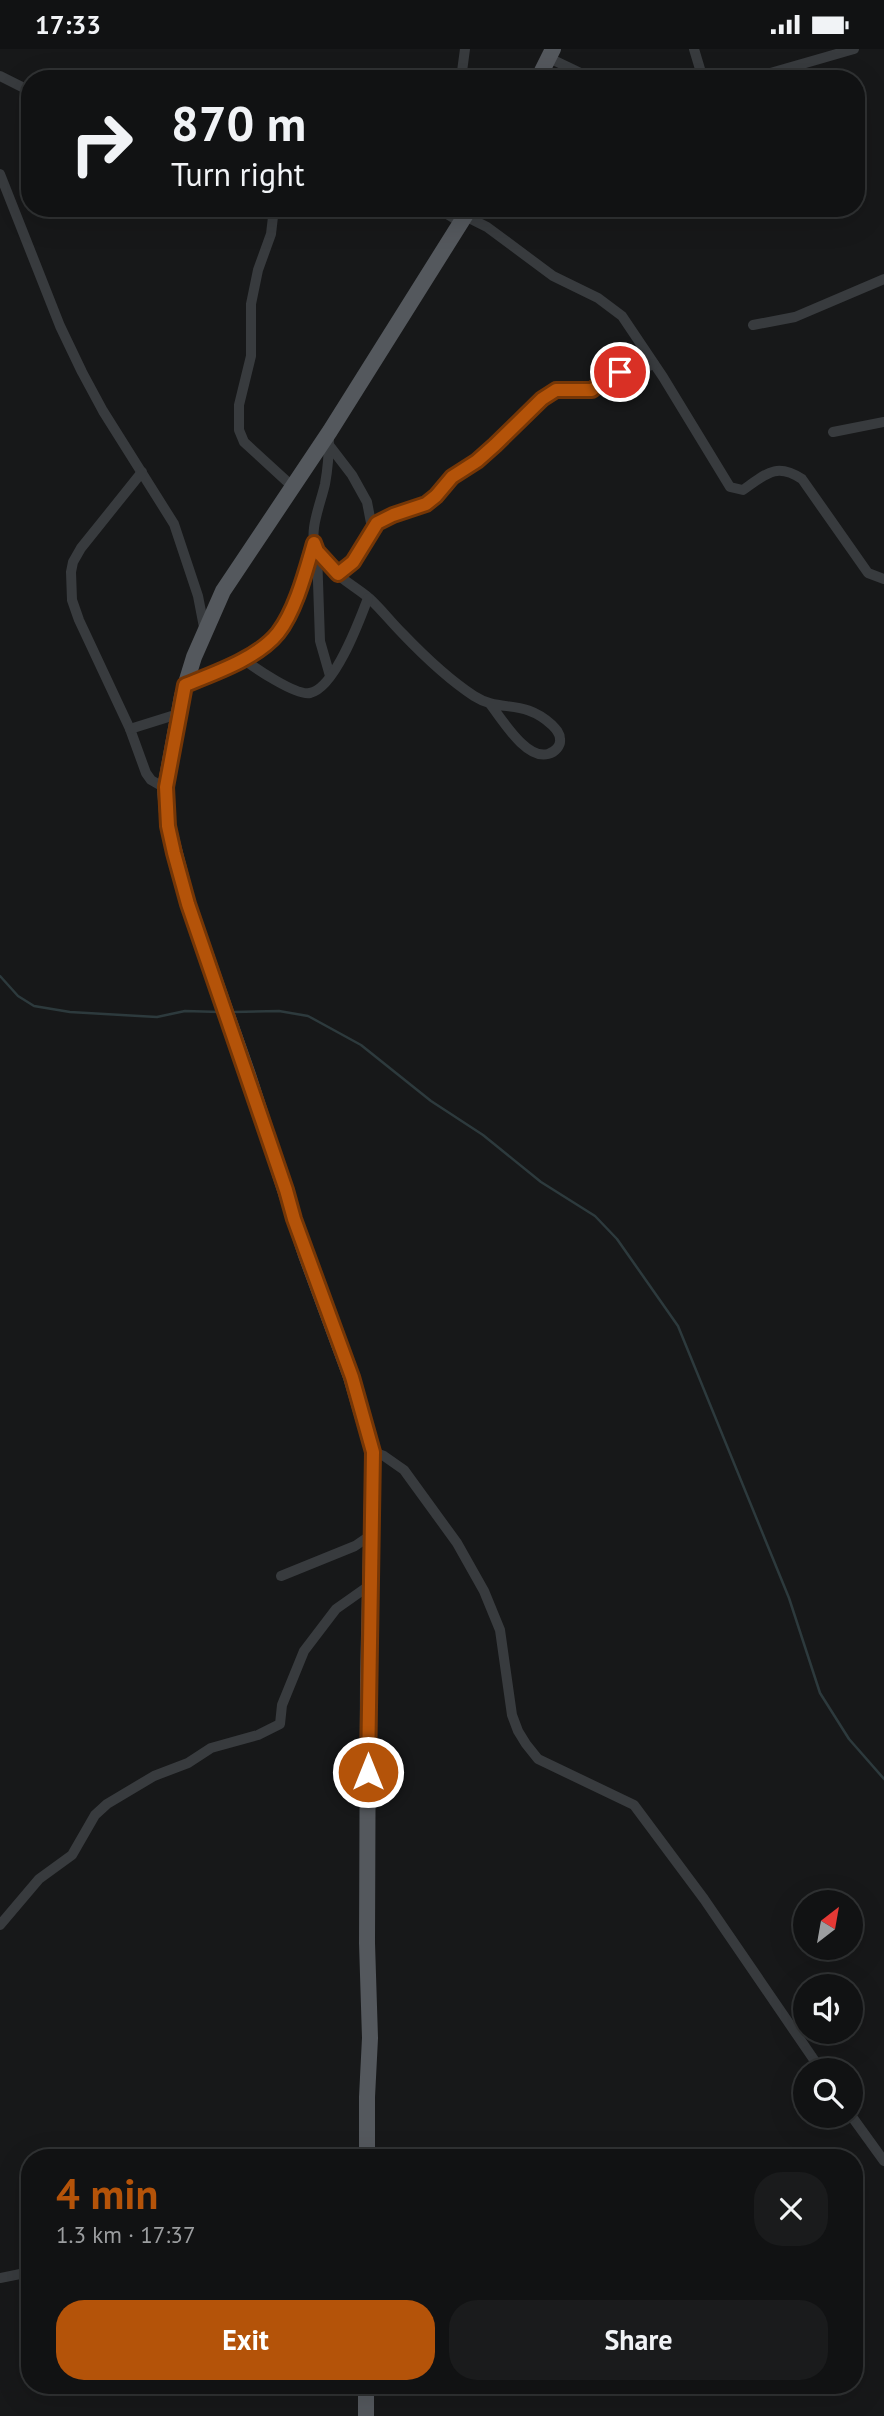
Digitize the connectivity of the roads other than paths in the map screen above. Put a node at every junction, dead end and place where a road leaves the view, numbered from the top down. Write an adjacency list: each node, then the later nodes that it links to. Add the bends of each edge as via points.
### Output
1 (465, 49): 5 (street)
2 (694, 49): 8 (street)
3 (854, 49): 9 (street)
4 (551, 53): 6 (main road); 7 (street)
5 (462, 70)
6 (542, 70)
7 (578, 70)
8 (700, 70)
9 (781, 70)
10 (0, 76): 11 (street)
11 (21, 86)
12 (0, 174): 22 (street, via 82,372)
13 (273, 217): 23 (street, via 251,304 251,356 238,420 244,442)
14 (461, 217): 21 (main road)
15 (466, 217): 18 (street, via 553,276 612,307)
16 (884, 279): 17 (street, via 795,317)
17 (752, 325)
18 (654, 363): 24 (street, via 632,372 615,372 592,390 556,390 477,461 452,477 436,496); 27 (street, via 730,487 743,490 773,472 789,471 802,479 868,573)
19 (884, 422): 20 (street)
20 (833, 432)
21 (329, 438): 23 (main road); 24 (street, via 367,502); 25 (street)
22 (142, 473): 29 (street, via 174,524 198,596); 35 (street, via 81,548 73,562 70,584 79,620)
23 (293, 487): 29 (main road, via 223,591)
24 (372, 528): 26 (street, via 353,562)
25 (316, 547): 26 (street); 30 (street, via 283,625 274,638); 31 (street, via 320,641)
26 (338, 574): 28 (street)
27 (884, 579)
28 (368, 598): 31 (street); 33 (street, via 435,664)
29 (204, 632): 32 (main road)
30 (243, 659): 31 (street, via 304,693 316,691); 32 (street)
31 (330, 676)
32 (185, 685): 34 (main road)
33 (490, 704): 33 (street, via 529,750 547,754 560,745 557,730 536,713)
34 (178, 713): 35 (street); 36 (main road)
35 (130, 729): 36 (street, via 146,773)
36 (166, 787): 37 (main road, via 168,826 188,904 352,1377)
37 (373, 1452): 38 (main road); 42 (street, via 392,1461 410,1478 457,1543 484,1591 500,1630 512,1716 526,1744 538,1759 634,1805)
38 (371, 1535): 39 (street); 40 (main road)
39 (281, 1576)
40 (370, 1584): 41 (street, via 336,1609 304,1651 282,1705 280,1724 211,1748 107,1804 95,1815 72,1855 39,1879); 44 (main road)
41 (0, 1925)
42 (813, 2058)
43 (860, 2128): 45 (street)
44 (367, 2149)
45 (884, 2161)
46 (21, 2273): 47 (street)
47 (0, 2278)
48 (366, 2394): 49 (main road)
49 (366, 2416)

